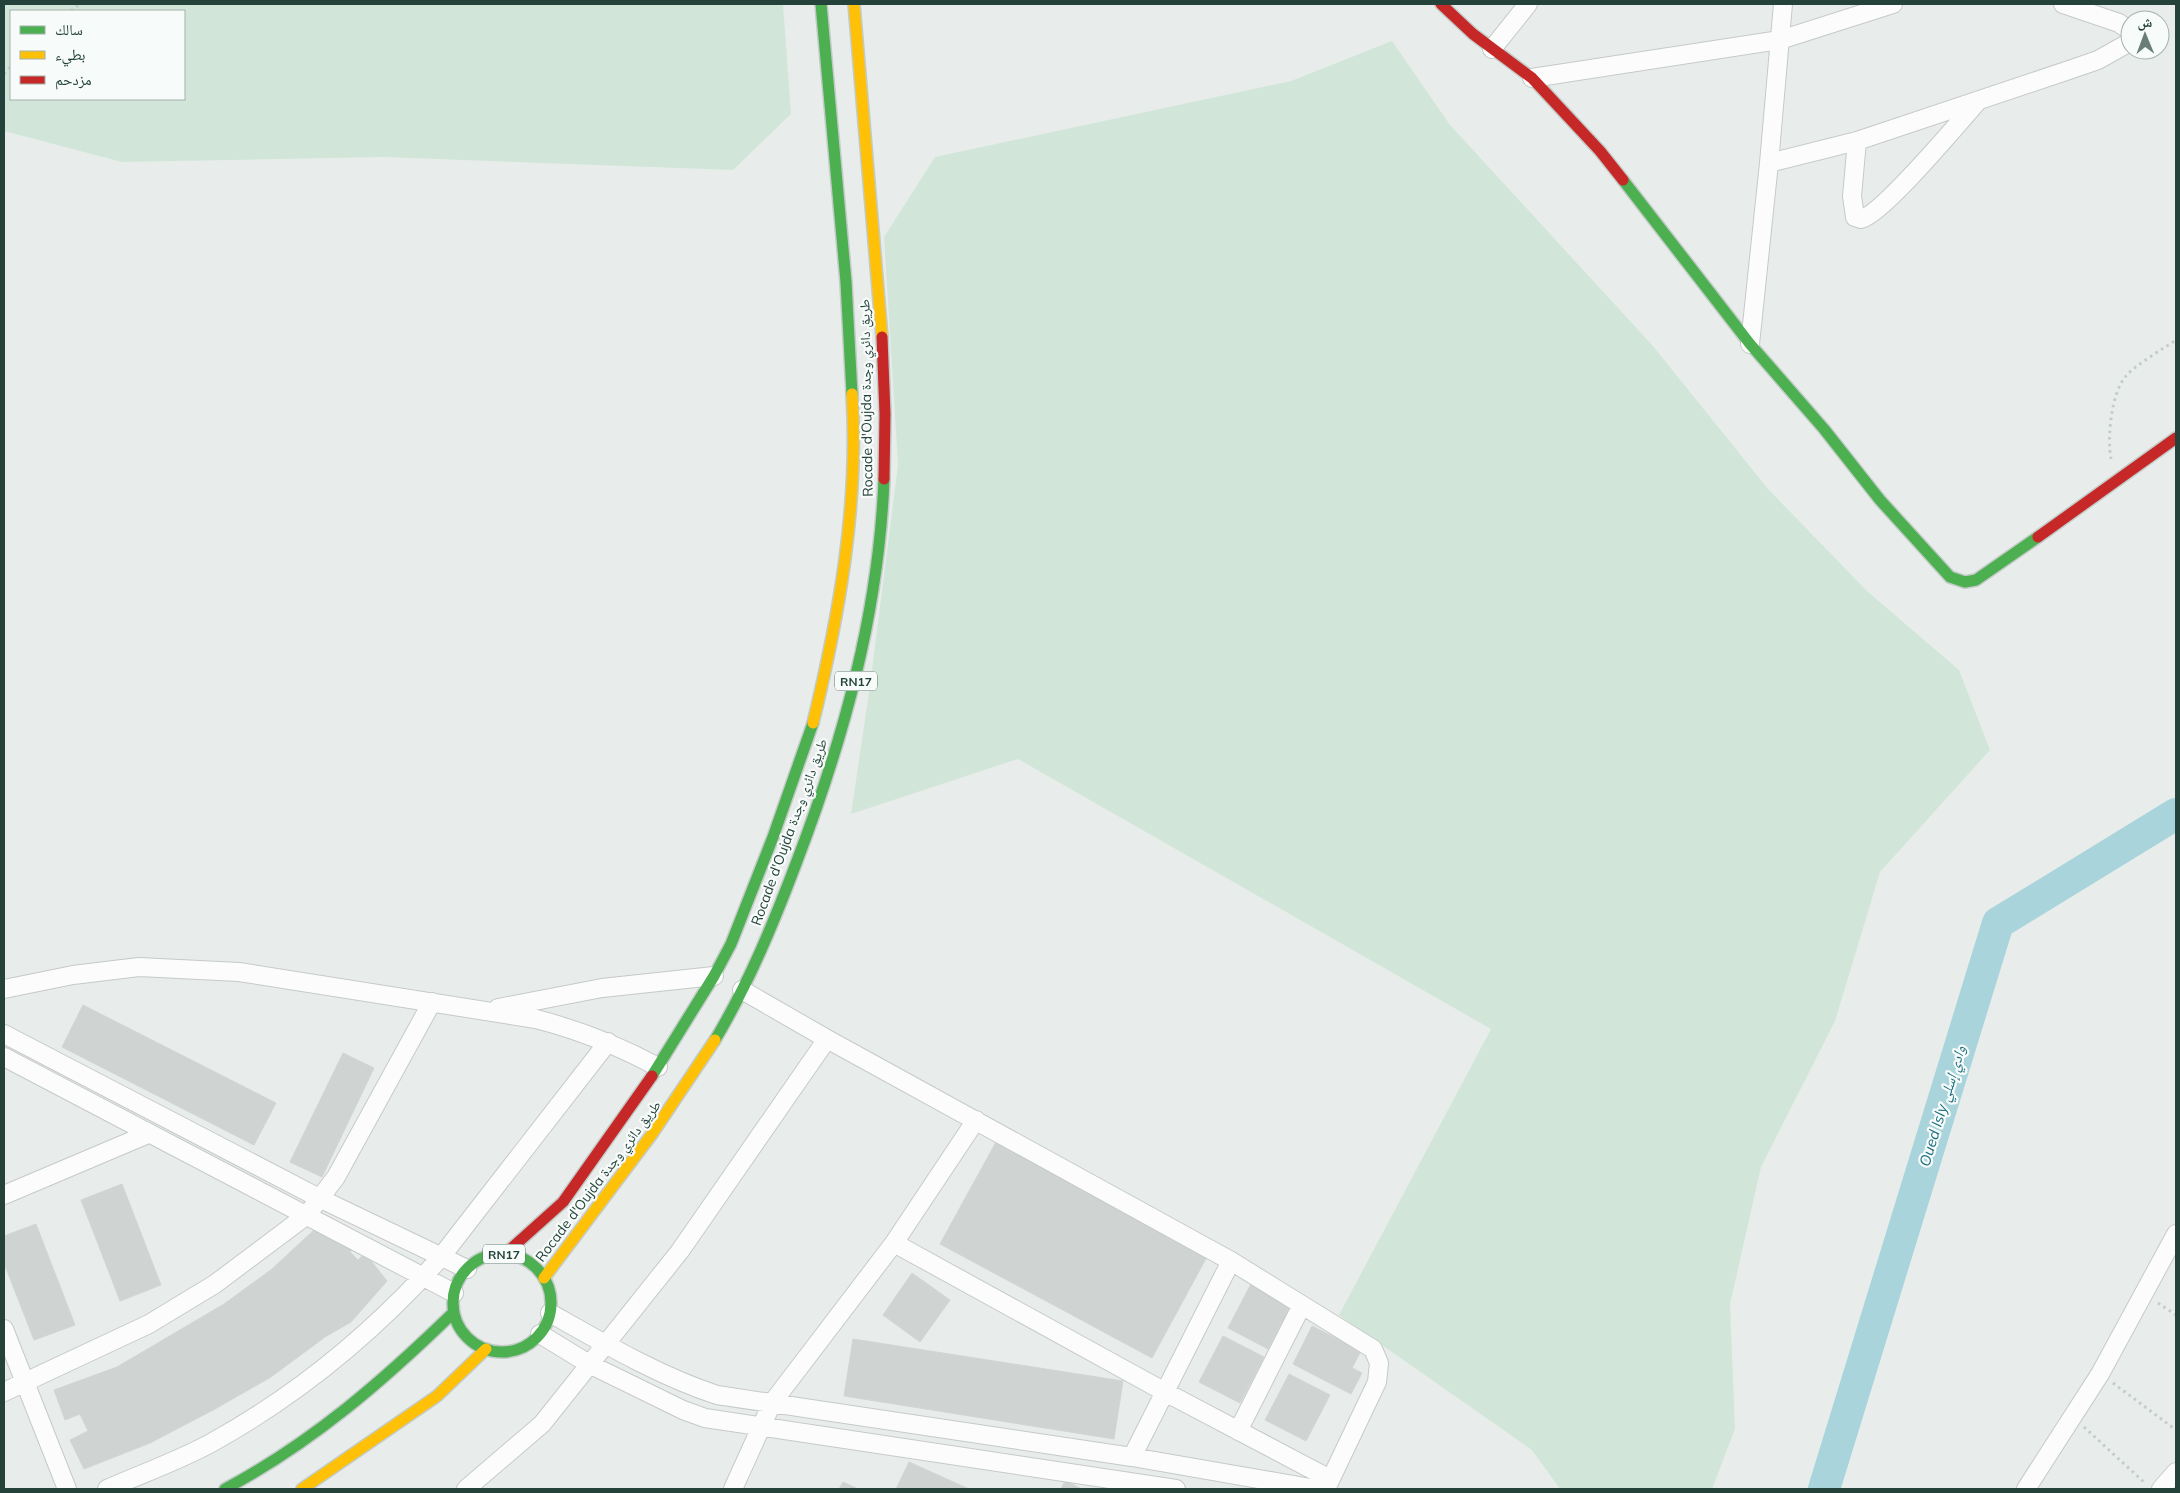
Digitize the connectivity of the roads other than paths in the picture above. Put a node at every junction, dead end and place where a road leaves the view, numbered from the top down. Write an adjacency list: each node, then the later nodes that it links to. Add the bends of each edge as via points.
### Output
1 (820, 4): 18 (main road, Rocade d'Oujda طريق دائري وجدة / RN17, via 846,282 853,403 853,471 845,565 831,649 812,726 773,837)
2 (854, 4): 20 (main road, Rocade d'Oujda طريق دائري وجدة / RN17, via 882,324 884,481 878,552 856,678 836,755 783,899)
3 (1442, 4): 11 (main road)
4 (1528, 4): 11 (street)
5 (1783, 4): 9 (street)
6 (1893, 4): 9 (street)
7 (2063, 4): 8 (street)
8 (2120, 24)
9 (1780, 40): 12 (street); 15 (street)
10 (2120, 48): 13 (street, via 2098,60)
11 (1492, 49): 12 (main road)
12 (1532, 78): 16 (main road, via 1600,151)
13 (1981, 98): 14 (street); 14 (street, via 1895,193 1861,219 1855,217 1852,196)
14 (1856, 141): 15 (street)
15 (1769, 163): 16 (street)
16 (1750, 344): 17 (main road, via 1930,557 1961,583 1987,574)
17 (2176, 438)
18 (714, 976): 22 (street, via 602,988); 27 (main road, Rocade d'Oujda طريق دائري وجدة / RN17)
19 (4, 989): 21 (street, via 73,975 139,967 239,972)
20 (742, 990): 24 (street); 40 (main road, Rocade d'Oujda طريق دائري وجدة / RN17, via 714,1043 679,1098)
21 (432, 1002): 22 (street); 31 (street, via 336,1177)
22 (485, 1010): 25 (street, via 536,1018)
23 (4, 1034): 31 (street)
24 (827, 1039): 28 (street); 47 (street, via 680,1251)
25 (608, 1042): 27 (street); 36 (street)
26 (4, 1057): 29 (street)
27 (658, 1067): 35 (main road, Rocade d'Oujda طريق دائري وجدة / RN17, via 563,1202)
28 (976, 1120): 34 (street); 37 (street)
29 (148, 1134): 30 (street); 32 (street)
30 (4, 1195)
31 (321, 1198): 32 (street); 36 (street)
32 (307, 1215): 39 (street); 50 (street, via 214,1284 149,1324)
33 (2176, 1237): 67 (street, via 2100,1374)
34 (894, 1243): 52 (street); 53 (street)
35 (505, 1254): 38 (main road, RN17, via 478,1260); 40 (main road, RN17, via 528,1261)
36 (441, 1257): 38 (street); 39 (street)
37 (1231, 1261): 42 (street); 52 (street)
38 (467, 1269): 41 (main road, RN17)
39 (422, 1278): 41 (street); 61 (street, via 360,1338 286,1397 210,1443)
40 (544, 1278): 44 (main road, via 550,1295)
41 (454, 1293): 43 (main road, RN17)
42 (1302, 1305): 55 (street); 59 (street, via 1373,1349 1378,1363 1375,1388)
43 (454, 1312): 48 (main road, RN17, via 465,1335); 62 (main road, via 360,1400 254,1475)
44 (550, 1314): 46 (main road, RN17); 47 (street)
45 (4, 1329): 50 (street)
46 (540, 1334): 48 (main road, RN17, via 515,1350 500,1352); 49 (street)
47 (605, 1344): 49 (street); 53 (street, via 699,1389 732,1398)
48 (486, 1349): 63 (main road, via 437,1396)
49 (589, 1364): 54 (street, via 693,1414); 64 (street, via 542,1424)
50 (26, 1383): 51 (street); 60 (street)
51 (4, 1392)
52 (1164, 1392): 55 (street); 56 (street)
53 (772, 1403): 54 (street); 56 (street)
54 (760, 1428): 58 (street); 65 (street)
55 (1238, 1431): 59 (street)
56 (1132, 1457): 59 (street)
57 (2176, 1472): 68 (street)
58 (1120, 1485): 66 (street)
59 (1324, 1486)
60 (67, 1489)
61 (107, 1489)
62 (225, 1489)
63 (302, 1489)
64 (466, 1489)
65 (733, 1489)
66 (1176, 1489)
67 (2026, 1489)
68 (2162, 1489)

